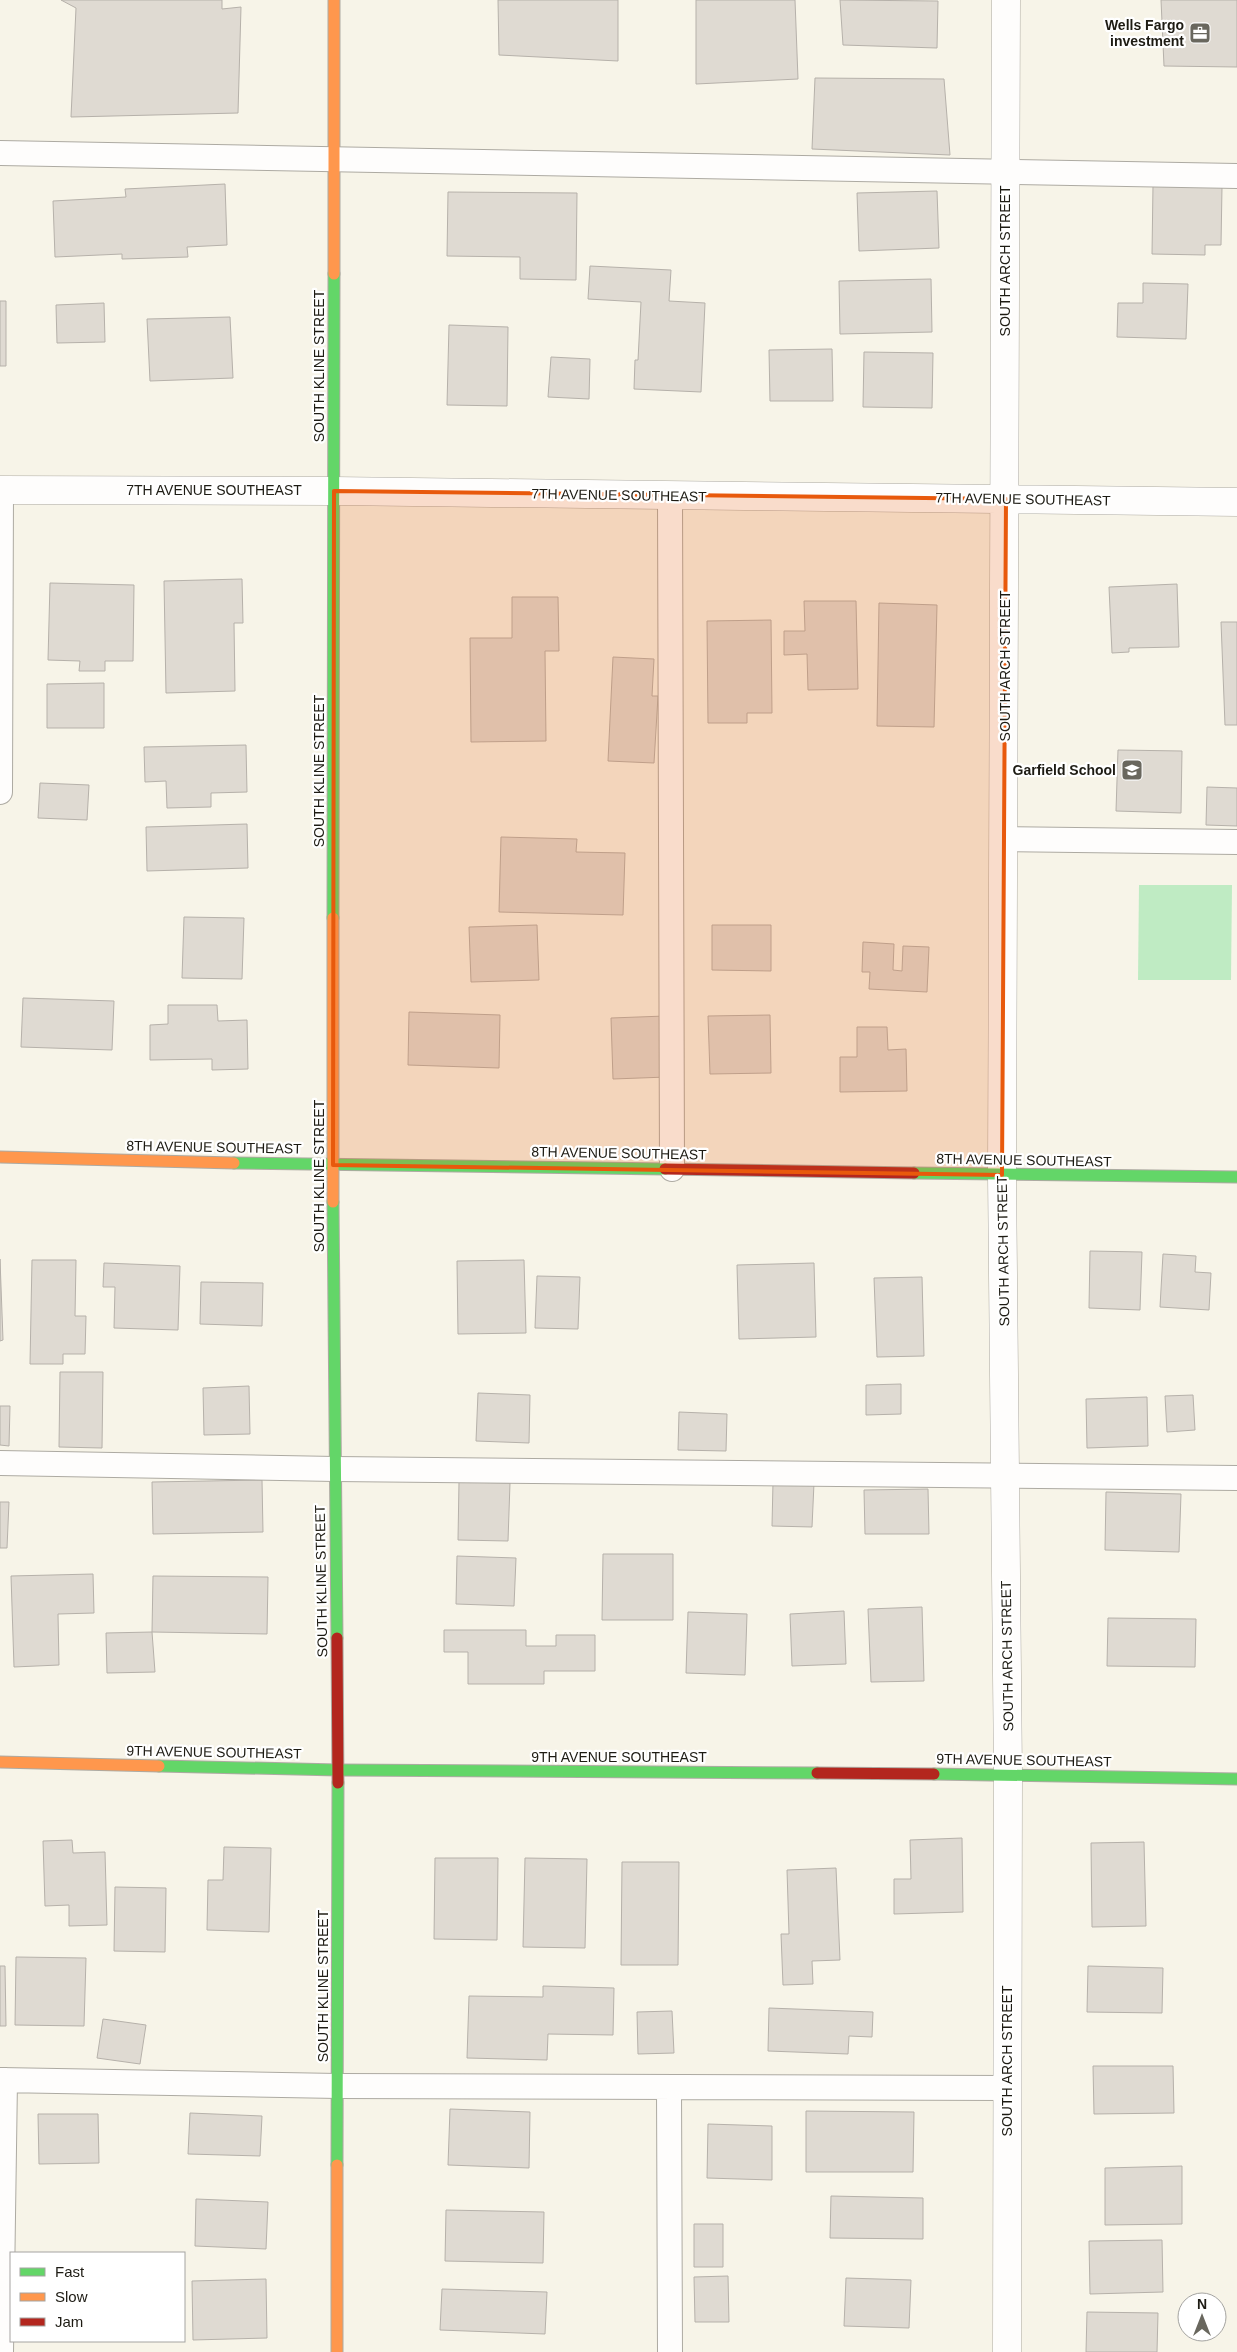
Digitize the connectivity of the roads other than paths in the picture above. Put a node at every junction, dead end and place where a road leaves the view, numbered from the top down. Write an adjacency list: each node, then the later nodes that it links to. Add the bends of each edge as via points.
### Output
1 (334, 0): 4 (street, SOUTH KLINE STREET)
2 (1006, 0): 5 (street, SOUTH ARCH STREET)
3 (0, 153): 4 (lane)
4 (334, 160): 5 (lane); 8 (street, SOUTH KLINE STREET)
5 (1005, 172): 6 (lane); 10 (street, SOUTH ARCH STREET)
6 (1237, 176)
7 (0, 490): 8 (street, 7TH AVENUE SOUTHEAST); 12 (lane)
8 (334, 491): 9 (street, 7TH AVENUE SOUTHEAST); 16 (street, SOUTH KLINE STREET)
9 (670, 495): 10 (street, 7TH AVENUE SOUTHEAST); 17 (lane)
10 (1006, 499): 11 (street, 7TH AVENUE SOUTHEAST); 13 (street, SOUTH ARCH STREET)
11 (1237, 502)
12 (0, 792)
13 (1004, 839): 14 (lane); 18 (street, SOUTH ARCH STREET)
14 (1237, 842)
15 (0, 1157): 16 (street, 8TH AVENUE SOUTHEAST)
16 (333, 1164): 17 (street, 8TH AVENUE SOUTHEAST); 21 (street, SOUTH KLINE STREET)
17 (672, 1169): 18 (street, 8TH AVENUE SOUTHEAST)
18 (1002, 1174): 19 (street, 8TH AVENUE SOUTHEAST); 22 (street, SOUTH ARCH STREET)
19 (1237, 1177)
20 (0, 1463): 21 (lane)
21 (335, 1469): 22 (lane); 25 (street, SOUTH KLINE STREET)
22 (1006, 1476): 23 (lane); 26 (street, SOUTH ARCH STREET)
23 (1237, 1478)
24 (0, 1762): 25 (street, 9TH AVENUE SOUTHEAST)
25 (338, 1770): 26 (street, 9TH AVENUE SOUTHEAST); 29 (street, SOUTH KLINE STREET)
26 (1008, 1774): 27 (street, 9TH AVENUE SOUTHEAST); 31 (street, SOUTH ARCH STREET)
27 (1237, 1779)
28 (3, 2080): 29 (lane); 32 (lane)
29 (338, 2086): 30 (lane); 33 (street, SOUTH KLINE STREET)
30 (669, 2088): 31 (lane); 34 (lane)
31 (1007, 2088): 35 (street, SOUTH ARCH STREET)
32 (1, 2352)
33 (337, 2352)
34 (670, 2352)
35 (1007, 2352)

